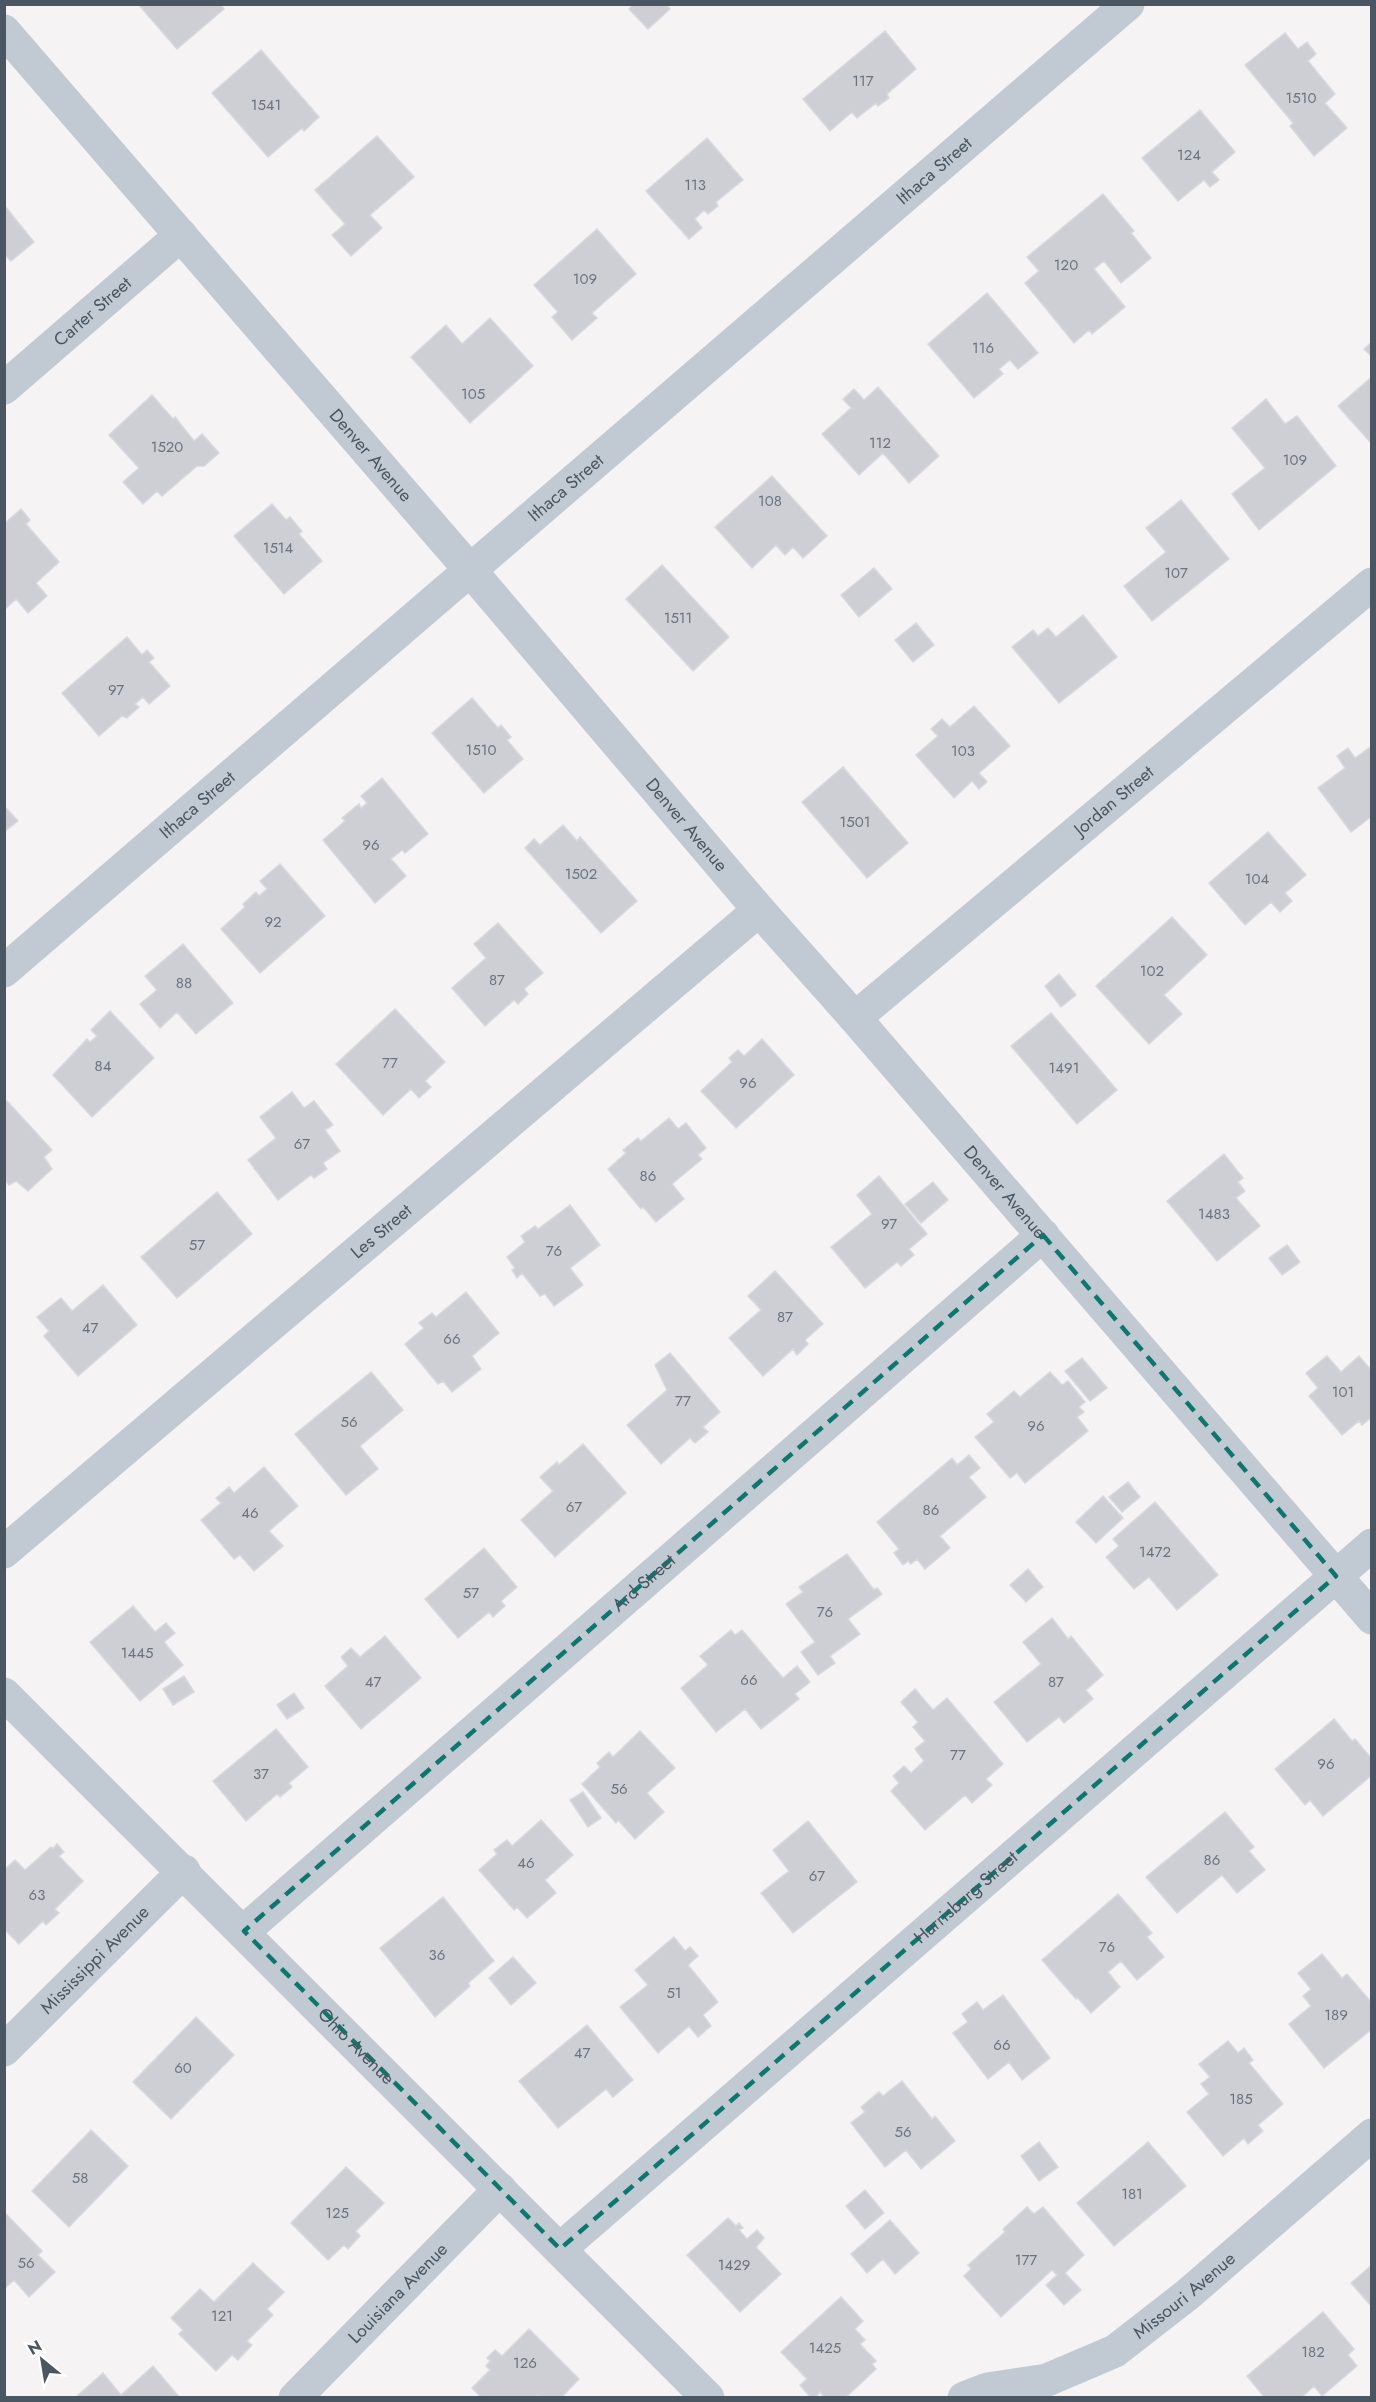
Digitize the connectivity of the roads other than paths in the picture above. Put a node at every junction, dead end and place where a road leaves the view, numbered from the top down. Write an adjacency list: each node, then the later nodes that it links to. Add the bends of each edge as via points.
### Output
1 (1128, 4): 5 (street, Ithaca Street)
2 (4, 31): 3 (street, Denver Avenue)
3 (181, 236): 4 (street, Carter Street); 5 (street, Denver Avenue)
4 (4, 388)
5 (470, 570): 7 (street, Denver Avenue); 8 (street, Ithaca Street)
6 (1371, 584): 9 (street, Jordan Street)
7 (759, 910): 9 (street, Denver Avenue); 12 (street, Les Street)
8 (4, 971)
9 (855, 1018): 10 (street, Denver Avenue)
10 (1043, 1235): 13 (street, Denver Avenue); 17 (street, Ard Street)
11 (1371, 1545): 13 (street, Harrisburg Street)
12 (4, 1552)
13 (1336, 1576): 14 (street, Denver Avenue); 21 (street, Harrisburg Street)
14 (1371, 1618)
15 (4, 1694): 16 (street, Ohio Avenue)
16 (183, 1871): 17 (street, Ohio Avenue); 18 (street, Mississippi Avenue)
17 (244, 1931): 20 (street, Ohio Avenue)
18 (4, 2050)
19 (1371, 2135): 24 (street, Missouri Avenue, via 1187,2295 1115,2351 1047,2380 987,2389)
20 (500, 2189): 21 (street, Ohio Avenue); 22 (street, Louisiana Avenue)
21 (560, 2249): 23 (street, Ohio Avenue)
22 (295, 2397)
23 (708, 2397)
24 (964, 2397)

